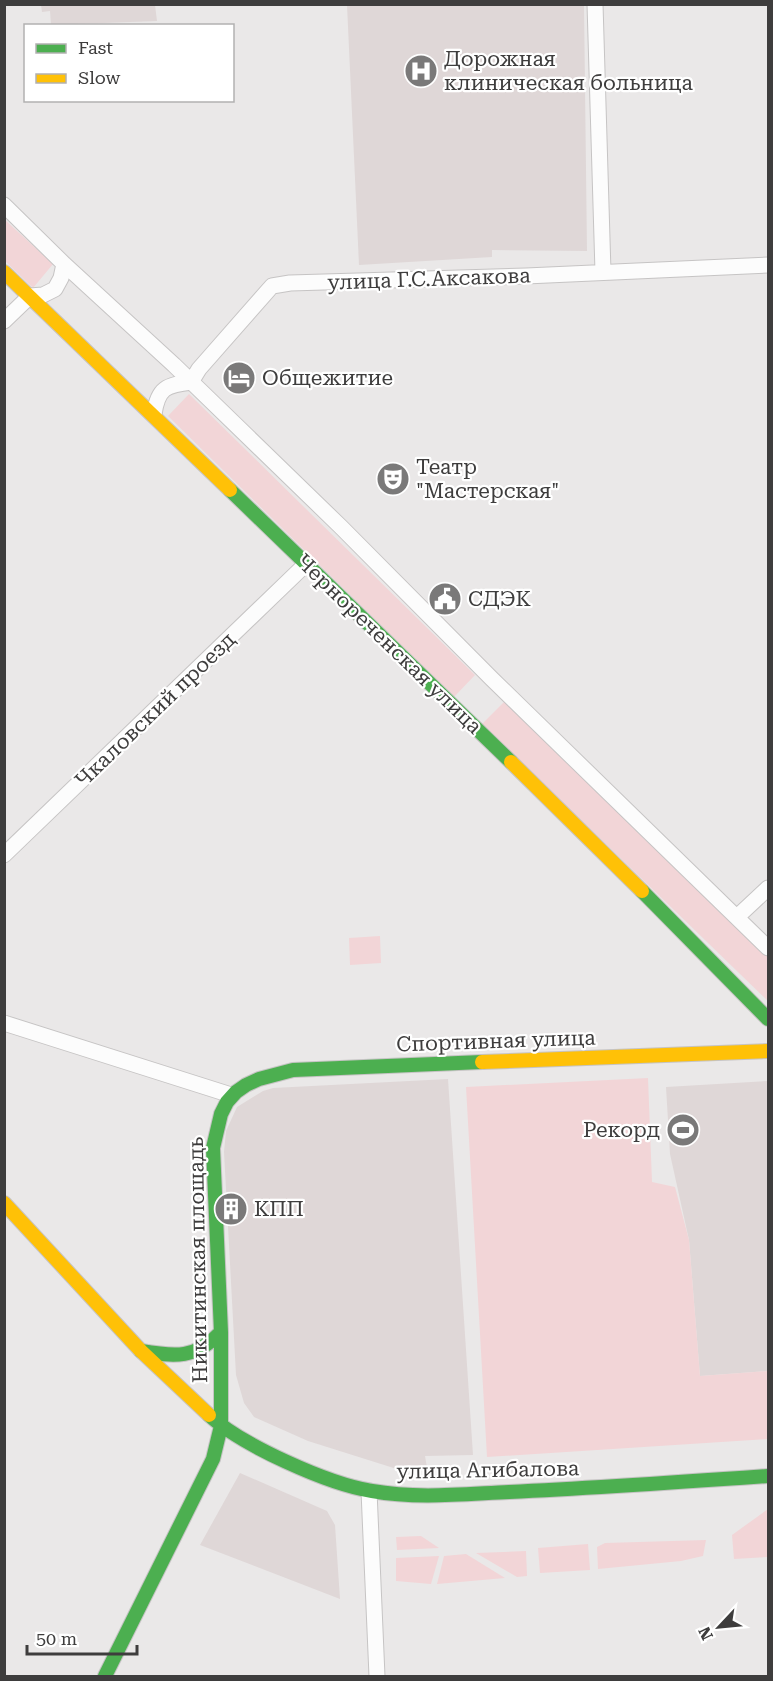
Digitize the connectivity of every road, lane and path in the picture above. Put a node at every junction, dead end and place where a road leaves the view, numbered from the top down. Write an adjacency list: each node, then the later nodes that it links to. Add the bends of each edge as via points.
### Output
1 (595, 4): 6 (street)
2 (4, 205): 3 (street)
3 (64, 264): 7 (street, via 55,289); 9 (street)
4 (768, 265): 6 (street, улица Г.С.Аксакова)
5 (4, 272): 7 (main road, Чернореченская улица)
6 (603, 272): 9 (street, улица Г.С.Аксакова, via 272,286)
7 (30, 296): 8 (street); 10 (main road, Чернореченская улица)
8 (4, 321)
9 (191, 382): 10 (street, via 161,390); 14 (street)
10 (154, 414): 11 (main road, Чернореченская улица)
11 (306, 564): 12 (street, Чкаловский проезд); 16 (main road, Чернореченская улица, via 676,924)
12 (4, 855)
13 (768, 888): 14 (street)
14 (737, 917): 15 (street)
15 (768, 948)
16 (768, 1019)
17 (4, 1023): 19 (street)
18 (768, 1051): 19 (main road, Спортивная улица, via 293,1070 266,1075)
19 (231, 1095): 21 (main road, Никитинская площадь, via 218,1119 213,1148)
20 (4, 1203): 22 (main road, улица Агибалова)
21 (221, 1332): 22 (main road, via 196,1353 185,1356); 23 (main road, Никитинская площадь)
22 (141, 1351): 23 (main road, улица Агибалова)
23 (222, 1426): 25 (main road, улица Агибалова, via 292,1465); 26 (main road, Никитинская площадь, via 213,1459)
24 (768, 1476): 25 (main road, улица Агибалова, via 437,1495)
25 (369, 1491): 27 (street)
26 (105, 1677)
27 (377, 1677)

